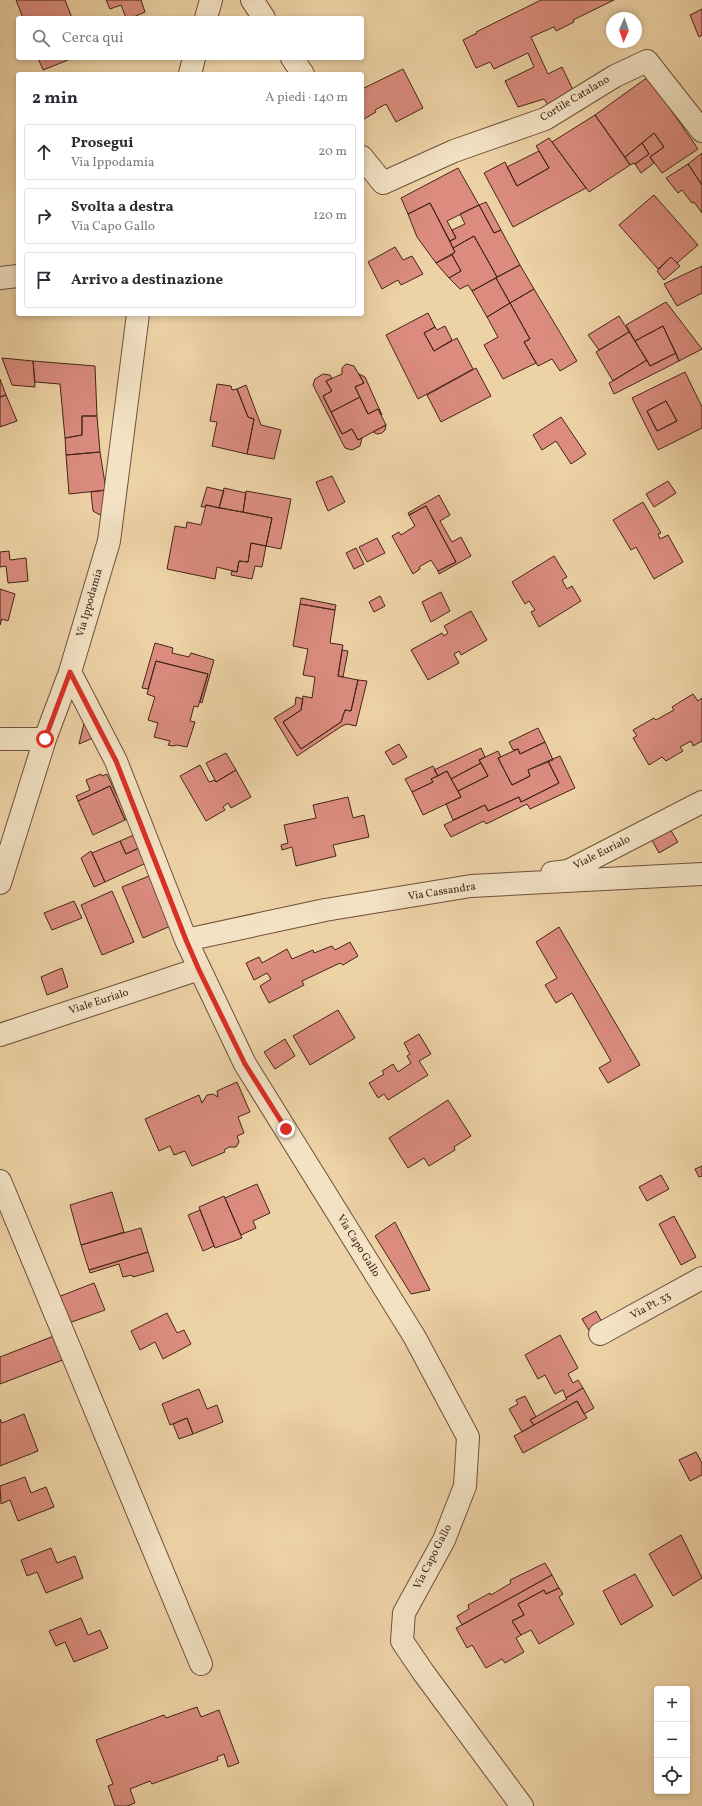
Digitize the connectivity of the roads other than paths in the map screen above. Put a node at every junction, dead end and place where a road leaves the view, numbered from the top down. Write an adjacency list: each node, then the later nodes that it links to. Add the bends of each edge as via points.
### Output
1 (211, 0): 3 (street)
2 (252, 0): 4 (street)
3 (207, 16)
4 (263, 16)
5 (194, 60): 7 (street)
6 (294, 60): 8 (street)
7 (190, 72)
8 (302, 72)
9 (702, 131): 10 (street, Cortile Catalano, via 647,61 615,76 545,119 454,151 383,183)
10 (364, 159)
11 (16, 276): 12 (street)
12 (0, 278)
13 (138, 316): 14 (street, Via Ippodamia, via 108,541)
14 (70, 672): 16 (street, Via Ippodamia); 21 (street, Via Capo Gallo, via 116,761)
15 (0, 739): 16 (street)
16 (45, 739): 19 (street, Via Ippodamia)
17 (702, 802): 20 (street, Viale Eurialo, via 568,871)
18 (702, 874): 20 (street, Via Cassandra)
19 (0, 883)
20 (471, 886): 21 (street, Via Cassandra, via 325,910)
21 (186, 940): 22 (street, Via Capo Gallo)
22 (199, 970): 23 (street, Viale Eurialo); 28 (street, Via Capo Gallo, via 245,1064 414,1336 468,1437 465,1486 444,1540 404,1613 402,1642)
23 (0, 1035)
24 (0, 1181): 27 (street)
25 (702, 1278): 26 (street, Via Pt. 33)
26 (600, 1334)
27 (202, 1664)
28 (522, 1806)

